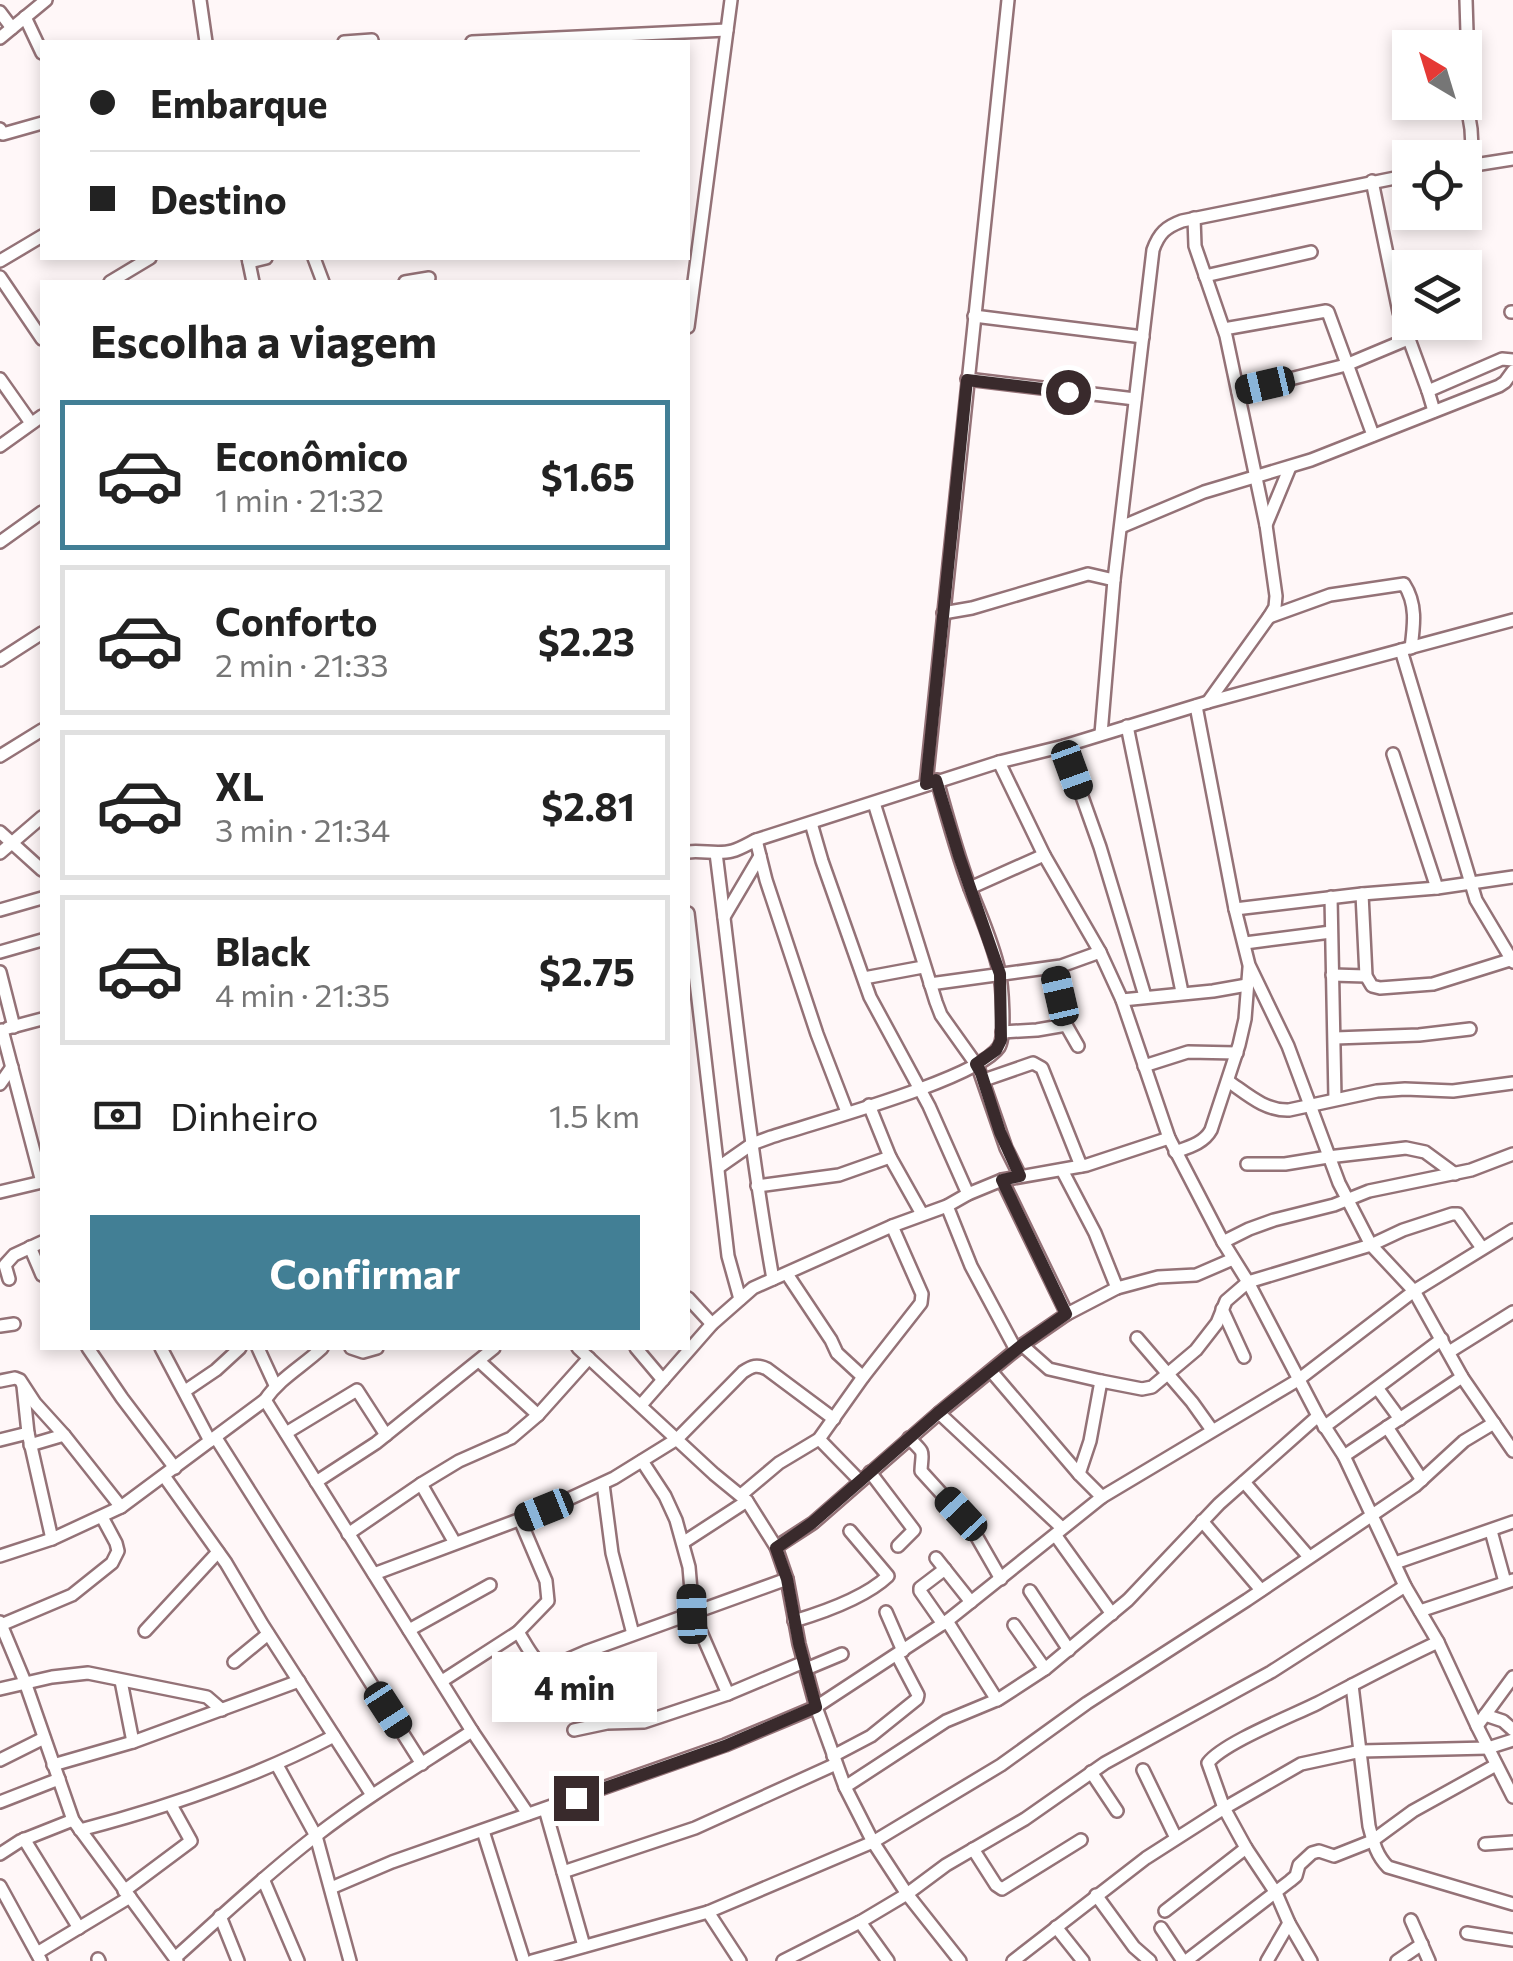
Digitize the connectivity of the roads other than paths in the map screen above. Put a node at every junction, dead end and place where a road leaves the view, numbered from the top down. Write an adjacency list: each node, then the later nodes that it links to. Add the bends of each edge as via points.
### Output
1 (46, 0): 7 (street)
2 (200, 0): 11 (street)
3 (731, 0): 9 (street)
4 (1008, 0): 33 (street)
5 (1466, 0): 16 (street)
6 (0, 12): 8 (street)
7 (25, 16): 8 (street); 13 (street)
8 (12, 28): 10 (street)
9 (727, 30): 12 (street); 32 (street)
10 (0, 38)
11 (206, 40)
12 (514, 40)
13 (40, 49)
14 (40, 124): 15 (street)
15 (1, 133)
16 (1470, 140)
17 (1513, 159): 18 (street)
18 (1482, 164)
19 (1392, 178): 20 (street)
20 (1372, 181): 21 (street); 31 (street)
21 (1194, 218): 26 (street); 36 (street, via 1171,225 1156,242)
22 (40, 237): 25 (street)
23 (1312, 252): 26 (street)
24 (147, 260): 29 (street)
25 (0, 261)
26 (1205, 276): 34 (street)
27 (0, 277): 35 (street)
28 (429, 278): 30 (street)
29 (113, 280)
30 (417, 280)
31 (1392, 280)
32 (690, 311)
33 (974, 316): 36 (street); 43 (street)
34 (1224, 329): 40 (street, via 1326,311); 45 (street)
35 (40, 330)
36 (1143, 337): 46 (street)
37 (1406, 340): 40 (street)
38 (1408, 340): 44 (street)
39 (1513, 360): 44 (street)
40 (1346, 365): 45 (street); 49 (street)
41 (1513, 371): 47 (street, via 1499,386)
42 (0, 380): 48 (street)
43 (967, 380): 46 (street); 58 (street)
44 (1428, 390): 47 (street)
45 (1238, 392): 52 (street)
46 (1136, 400): 55 (street)
47 (1434, 411): 49 (street)
48 (37, 419): 50 (street)
49 (1373, 436): 51 (street)
50 (0, 446)
51 (1290, 467): 52 (street); 54 (street)
52 (1255, 478): 54 (street); 55 (street)
53 (40, 513): 56 (street)
54 (1266, 526): 59 (street, via 1276,596)
55 (1122, 527): 57 (street)
56 (0, 542)
57 (1114, 580): 58 (street, via 1088,574); 67 (street)
58 (943, 614): 72 (street)
59 (1269, 617): 62 (street, via 1330,594 1404,584 1414,616); 64 (street)
60 (1513, 620): 62 (street)
61 (40, 634): 63 (street)
62 (1406, 649): 64 (street); 86 (street)
63 (0, 660)
64 (1202, 704): 65 (street); 92 (street)
65 (1128, 726): 67 (street); 112 (street)
66 (40, 731): 70 (street)
67 (1101, 734): 68 (street)
68 (1064, 746): 71 (street); 113 (street)
69 (1393, 754): 88 (street)
70 (0, 756)
71 (999, 762): 72 (street); 83 (street)
72 (931, 782): 73 (street); 87 (street)
73 (874, 804): 75 (street); 103 (street)
74 (40, 819): 78 (street)
75 (811, 822): 77 (street); 109 (street)
76 (0, 832): 78 (street)
77 (756, 840): 81 (street); 82 (street)
78 (10, 844): 80 (street); 84 (street)
79 (690, 852): 81 (street)
80 (0, 853)
81 (716, 853): 94 (street)
82 (760, 856): 94 (street); 134 (street)
83 (1044, 856): 87 (street); 100 (street)
84 (40, 868)
85 (1513, 877): 86 (street)
86 (1471, 883): 88 (street); 101 (street)
87 (970, 888): 106 (street)
88 (1437, 888): 89 (street)
89 (1362, 894): 90 (street); 108 (street)
90 (1330, 898): 92 (street); 96 (street)
91 (40, 899): 93 (street)
92 (1235, 909): 98 (street)
93 (0, 910)
94 (724, 917): 136 (street)
95 (690, 928): 143 (street)
96 (1331, 932): 98 (street); 107 (street)
97 (40, 941): 99 (street)
98 (1245, 944): 102 (street)
99 (0, 952)
100 (1100, 952): 104 (street); 114 (street)
101 (1512, 960): 108 (street, via 1418,986 1380,988)
102 (1250, 965): 111 (street); 132 (street)
103 (923, 967): 109 (street); 110 (street)
104 (1053, 968): 106 (street); 116 (street)
105 (0, 972): 117 (street)
106 (1000, 974): 110 (street); 119 (street)
107 (1332, 975): 108 (street); 120 (street)
108 (1366, 976)
109 (864, 978): 130 (street)
110 (930, 984): 123 (street, via 942,1016)
111 (1247, 985): 112 (street); 122 (street)
112 (1182, 992): 113 (street)
113 (1146, 996): 114 (street)
114 (1122, 1000): 124 (street)
115 (40, 1020): 117 (street)
116 (1066, 1025): 119 (street); 121 (street)
117 (5, 1029): 125 (street)
118 (1470, 1030): 120 (street)
119 (1002, 1032): 123 (street, via 996,1050)
120 (1335, 1038): 131 (street)
121 (1078, 1046)
122 (1237, 1053): 124 (street, via 1188,1052); 127 (street)
123 (976, 1064): 126 (street); 130 (street)
124 (1144, 1066): 135 (street)
125 (12, 1067): 129 (street); 145 (street)
126 (984, 1080): 142 (street, via 1038,1065); 147 (street)
127 (1228, 1082): 132 (street, via 1277,1110); 137 (street, via 1209,1135)
128 (1513, 1083): 131 (street)
129 (0, 1084)
130 (921, 1089): 133 (street); 152 (street)
131 (1336, 1098): 132 (street)
132 (1311, 1104): 140 (street)
133 (869, 1105): 134 (street); 139 (street)
134 (848, 1112): 136 (street)
135 (1169, 1138): 137 (street); 142 (street)
136 (752, 1144): 143 (street); 150 (street)
137 (1176, 1152): 158 (street)
138 (1513, 1154): 146 (street)
139 (890, 1157): 150 (street, via 839,1175); 155 (street)
140 (1328, 1157): 141 (street); 146 (street, via 1416,1149); 153 (street)
141 (1248, 1164)
142 (1081, 1166): 144 (street)
143 (719, 1167): 171 (street, via 728,1256)
144 (1062, 1170): 147 (street); 169 (street)
145 (40, 1174)
146 (1455, 1174): 153 (street)
147 (1020, 1176): 148 (street)
148 (1002, 1180): 152 (street); 175 (street)
149 (40, 1182): 151 (street)
150 (758, 1186): 166 (street)
151 (0, 1192)
152 (968, 1194): 154 (street)
153 (1346, 1199): 158 (street); 160 (street)
154 (947, 1206): 155 (street); 181 (street, via 971,1266)
155 (922, 1214): 156 (street)
156 (892, 1226): 165 (street); 197 (street, via 923,1300)
157 (1513, 1230): 162 (street)
158 (1223, 1242): 163 (street)
159 (40, 1243): 161 (street)
160 (1371, 1245): 162 (street, via 1458,1214); 168 (street); 170 (street)
161 (30, 1248): 164 (street); 167 (street, via 7,1261)
162 (1482, 1248): 170 (street)
163 (1233, 1259): 168 (street); 169 (street, via 1204,1272)
164 (40, 1270)
165 (787, 1274): 166 (street); 197 (street, via 837,1353)
166 (773, 1279): 171 (street)
167 (9, 1280)
168 (1248, 1282): 173 (street); 200 (street)
169 (1117, 1288): 175 (street)
170 (1414, 1291): 180 (street); 200 (street)
171 (740, 1298): 177 (street)
172 (690, 1300): 177 (street)
173 (1222, 1309): 193 (street); 196 (street, via 1208,1336)
174 (1513, 1312): 192 (street)
175 (1066, 1314): 181 (street)
176 (14, 1324): 178 (street)
177 (712, 1324): 182 (street)
178 (0, 1326)
179 (1137, 1338): 196 (street)
180 (1442, 1340): 192 (street); 205 (street)
181 (1019, 1348): 195 (street); 202 (street, via 1049,1369)
182 (690, 1349)
183 (89, 1350): 229 (street)
184 (162, 1350): 206 (street)
185 (238, 1350): 206 (street)
186 (259, 1350): 203 (street)
187 (320, 1350): 203 (street)
188 (492, 1350): 194 (street)
189 (638, 1350): 199 (street)
190 (689, 1350): 199 (street)
191 (585, 1351): 208 (street); 210 (street)
192 (1449, 1352): 198 (street)
193 (1244, 1357)
194 (479, 1361): 210 (street); 219 (street)
195 (991, 1371): 209 (street); 230 (street)
196 (1168, 1376): 202 (street, via 1142,1389); 216 (street)
197 (862, 1377): 212 (street)
198 (1462, 1377): 211 (street); 214 (street)
199 (663, 1380): 208 (street)
200 (1298, 1380): 213 (street); 216 (street)
201 (0, 1381): 204 (street, via 18,1378)
202 (1101, 1381): 230 (street)
203 (275, 1385): 207 (street)
204 (23, 1386): 218 (street); 221 (street)
205 (1378, 1388): 211 (street); 213 (street)
206 (185, 1392): 225 (street)
207 (265, 1400): 217 (street); 225 (street)
208 (641, 1405): 222 (street)
209 (938, 1413): 220 (street); 246 (street)
210 (538, 1414): 235 (street, via 501,1444)
211 (1400, 1419): 215 (street)
212 (834, 1420): 222 (street, via 758,1365); 223 (street)
213 (1321, 1422): 227 (street); 234 (street)
214 (1494, 1422): 226 (street); 232 (street)
215 (1387, 1427): 227 (street); 232 (street)
216 (1212, 1430): 237 (street)
217 (286, 1432): 219 (street, via 357,1390); 233 (street)
218 (64, 1434): 221 (street); 239 (street)
219 (386, 1435): 233 (street)
220 (909, 1438): 231 (street); 258 (street, via 923,1452 921,1471 970,1525)
221 (29, 1439): 224 (street); 248 (street)
222 (677, 1439): 228 (street); 238 (street)
223 (819, 1439): 231 (street); 238 (street, via 779,1463)
224 (0, 1440)
225 (213, 1440): 229 (street); 310 (street)
226 (1513, 1451)
227 (1344, 1456): 240 (street)
228 (642, 1461): 236 (street); 249 (street)
229 (170, 1472): 239 (street); 253 (street)
230 (1079, 1474): 237 (street)
231 (865, 1476): 251 (street, via 914,1530); 252 (street)
232 (1422, 1480): 240 (street)
233 (316, 1482): 247 (street)
234 (1244, 1482): 243 (street); 255 (street)
235 (421, 1484): 247 (street); 250 (street)
236 (602, 1484): 242 (street); 278 (street)
237 (1102, 1497): 246 (street)
238 (744, 1498): 249 (street); 252 (street)
239 (121, 1507): 241 (street)
240 (1372, 1514): 255 (street); 256 (street)
241 (102, 1518): 248 (street); 272 (street, via 118,1551 112,1563 72,1595)
242 (520, 1520): 250 (street); 276 (street, via 549,1593 544,1608)
243 (1202, 1521): 264 (street); 269 (street)
244 (1505, 1528): 256 (street); 260 (street)
245 (850, 1531): 270 (street, via 888,1576)
246 (1059, 1532): 258 (street); 269 (street)
247 (348, 1534): 257 (street)
248 (52, 1539): 254 (street)
249 (684, 1542): 268 (street)
250 (455, 1543): 257 (street)
251 (898, 1546)
252 (776, 1548): 259 (street)
253 (218, 1552): 275 (street); 277 (street)
254 (0, 1556)
255 (1309, 1557): 264 (street)
256 (1395, 1563): 262 (street)
257 (374, 1574): 274 (street)
258 (1000, 1578): 265 (street)
259 (787, 1579): 268 (street); 270 (street)
260 (1509, 1581): 266 (street)
261 (490, 1585): 274 (street)
262 (1405, 1586): 266 (street); 315 (street, via 1271,1672)
263 (1030, 1590): 280 (street)
264 (1261, 1590): 333 (street, via 1001,1765)
265 (971, 1602): 271 (street); 271 (street, via 940,1563 920,1591)
266 (1420, 1610): 279 (street)
267 (886, 1612): 281 (street)
268 (692, 1614): 278 (street); 293 (street)
269 (1112, 1614): 280 (street)
270 (794, 1621): 284 (street)
271 (945, 1622): 281 (street); 294 (street)
272 (1, 1624): 288 (street)
273 (1014, 1625): 285 (street)
274 (410, 1630): 287 (street)
275 (145, 1631)
276 (518, 1632): 278 (street, via 548,1668); 287 (street)
277 (268, 1634): 283 (street); 290 (street)
278 (633, 1634)
279 (1438, 1642): 291 (street); 298 (street)
280 (1069, 1650): 285 (street)
281 (900, 1653): 295 (street); 309 (street, via 918,1699)
282 (842, 1654): 284 (street)
283 (234, 1662)
284 (805, 1665): 293 (street); 295 (street)
285 (1045, 1669): 294 (street)
286 (1513, 1676): 297 (street)
287 (442, 1681): 301 (street)
288 (25, 1682): 289 (street, via 88,1673); 292 (street); 303 (street)
289 (120, 1682): 296 (street, via 207,1697); 305 (street)
290 (299, 1682): 296 (street); 302 (street)
291 (1352, 1685): 307 (street); 322 (street, via 1210,1758)
292 (0, 1688)
293 (728, 1694): 299 (street, via 644,1722)
294 (997, 1700): 317 (street, via 946,1721)
295 (816, 1707): 309 (street); 323 (street)
296 (222, 1710): 305 (street)
297 (1485, 1715): 298 (street); 300 (street)
298 (1477, 1726): 306 (street)
299 (574, 1730)
300 (1513, 1730)
301 (472, 1731): 310 (street); 325 (street)
302 (334, 1736): 312 (street); 318 (street)
303 (44, 1738): 308 (street); 311 (street)
304 (1513, 1740): 306 (street)
305 (133, 1742): 311 (street)
306 (1488, 1748): 307 (street); 313 (street)
307 (1362, 1750): 322 (street, via 1302,1764); 332 (street)
308 (0, 1760)
309 (834, 1760): 317 (street); 339 (street, via 695,1828)
310 (422, 1764): 318 (street)
311 (53, 1765): 316 (street)
312 (276, 1765): 321 (street); 328 (street)
313 (1496, 1765): 319 (street); 332 (street)
314 (1144, 1770): 329 (street)
315 (1091, 1772): 324 (street); 337 (street)
316 (59, 1779): 320 (street); 326 (street)
317 (845, 1787): 333 (street)
318 (372, 1795): 328 (street)
319 (1513, 1796)
320 (0, 1802)
321 (171, 1804): 326 (street); 344 (street, via 190,1841)
322 (1224, 1808): 329 (street); 336 (street)
323 (546, 1809): 325 (street); 339 (street)
324 (1117, 1811)
325 (528, 1814): 327 (street)
326 (77, 1825): 330 (street); 344 (street)
327 (483, 1831): 342 (street); 368 (street)
328 (316, 1836): 340 (street); 342 (street)
329 (1176, 1838): 346 (street)
330 (24, 1839): 338 (street); 355 (street)
331 (1081, 1840): 337 (street, via 1002,1889)
332 (1372, 1841): 343 (street, via 1334,1856 1312,1853); 347 (street, via 1388,1867)
333 (873, 1842): 345 (street); 349 (street)
334 (1513, 1842): 335 (street)
335 (1485, 1844)
336 (1246, 1848): 343 (street); 348 (street)
337 (973, 1849): 345 (street)
338 (0, 1854)
339 (563, 1872): 360 (street)
340 (263, 1879): 350 (street); 366 (street)
341 (0, 1886): 361 (street)
342 (331, 1888): 367 (street)
343 (1276, 1893): 353 (street); 375 (street)
344 (127, 1894): 355 (street); 362 (street)
345 (906, 1894): 352 (street); 372 (street)
346 (1096, 1894): 354 (street); 374 (street)
347 (1513, 1904)
348 (1165, 1911)
349 (708, 1912): 360 (street); 369 (street)
350 (220, 1916): 362 (street); 365 (street)
351 (1411, 1920): 359 (street)
352 (860, 1922): 370 (street); 371 (street)
353 (1289, 1924): 376 (street); 377 (street)
354 (1056, 1926): 364 (street); 373 (street)
355 (79, 1928): 361 (street)
356 (1161, 1928): 375 (street)
357 (1467, 1934): 358 (street)
358 (1513, 1940)
359 (1422, 1944): 378 (street); 379 (street)
360 (584, 1946): 363 (street)
361 (40, 1957)
362 (177, 1959)
363 (540, 1960)
364 (1016, 1960)
365 (238, 1961)
366 (298, 1961)
367 (350, 1961)
368 (524, 1961)
369 (740, 1961)
370 (783, 1961)
371 (888, 1961)
372 (960, 1961)
373 (1084, 1961)
374 (1150, 1961)
375 (1185, 1961)
376 (1268, 1961)
377 (1311, 1961)
378 (1397, 1961)
379 (1430, 1961)

